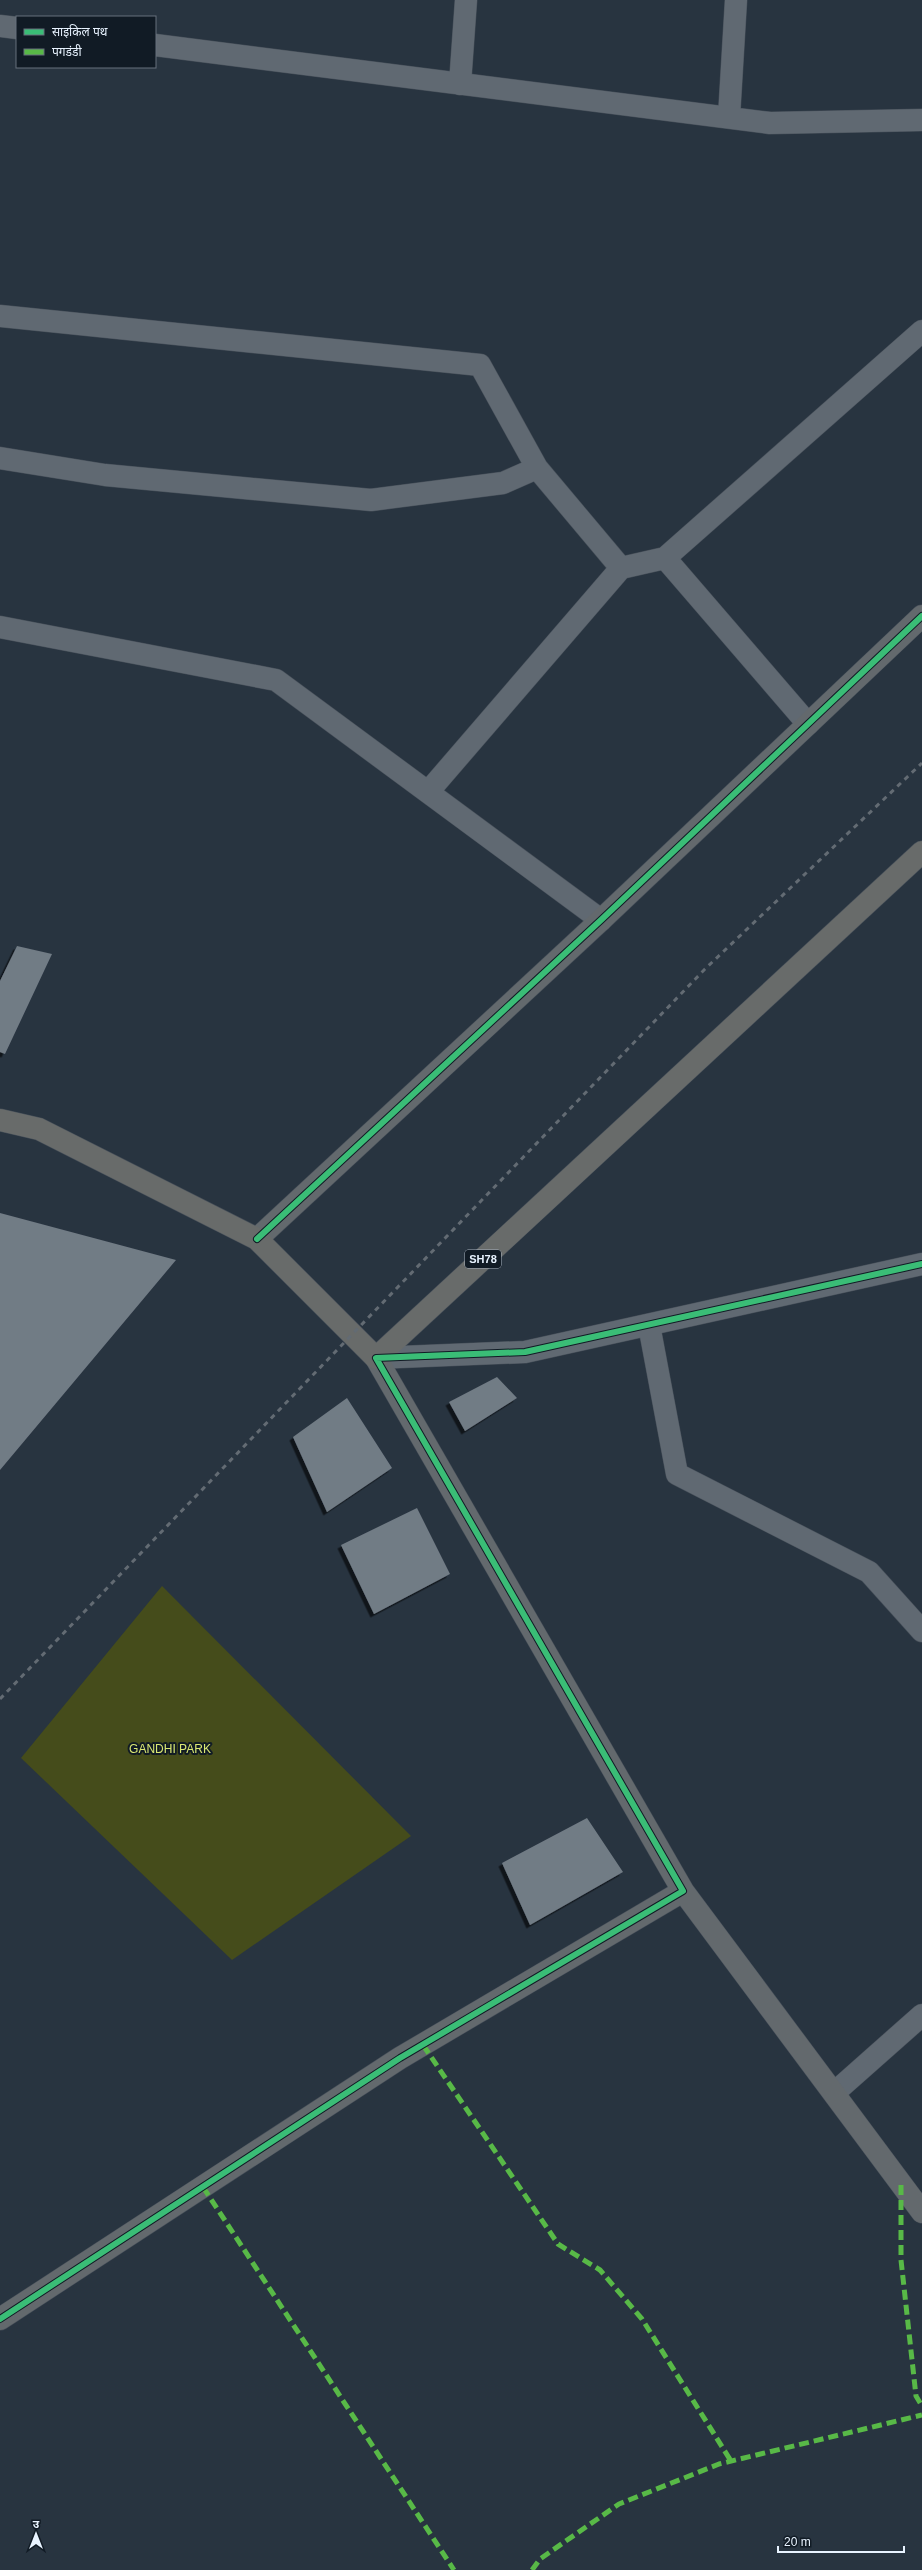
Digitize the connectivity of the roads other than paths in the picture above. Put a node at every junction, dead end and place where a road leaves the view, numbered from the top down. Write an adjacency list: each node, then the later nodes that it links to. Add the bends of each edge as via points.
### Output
1 (466, 0): 6 (street)
2 (736, 0): 7 (street)
3 (0, 26): 4 (street)
4 (16, 28)
5 (156, 45): 6 (street)
6 (460, 84): 7 (street)
7 (729, 117): 8 (street, via 770,123)
8 (922, 120)
9 (0, 316): 12 (street, via 480,365)
10 (922, 331): 13 (street)
11 (0, 458): 12 (street, via 105,475 371,500 504,483)
12 (536, 468): 14 (street)
13 (665, 558): 14 (street); 17 (street)
14 (621, 568): 18 (street)
15 (922, 616): 17 (street)
16 (0, 627): 18 (street, via 276,680)
17 (808, 724): 20 (street)
18 (428, 792): 20 (street)
19 (922, 852): 25 (main road, SH78)
20 (601, 920): 22 (street)
21 (0, 1120): 22 (main road, via 39,1129)
22 (256, 1240): 25 (main road)
23 (922, 1264): 24 (street)
24 (649, 1325): 25 (street, via 525,1352); 26 (street, via 678,1474 869,1572)
25 (376, 1358): 27 (street)
26 (922, 1631)
27 (683, 1891): 29 (street); 31 (street, via 400,2058)
28 (922, 2015): 29 (street)
29 (834, 2093): 30 (street)
30 (922, 2212)
31 (0, 2319)

